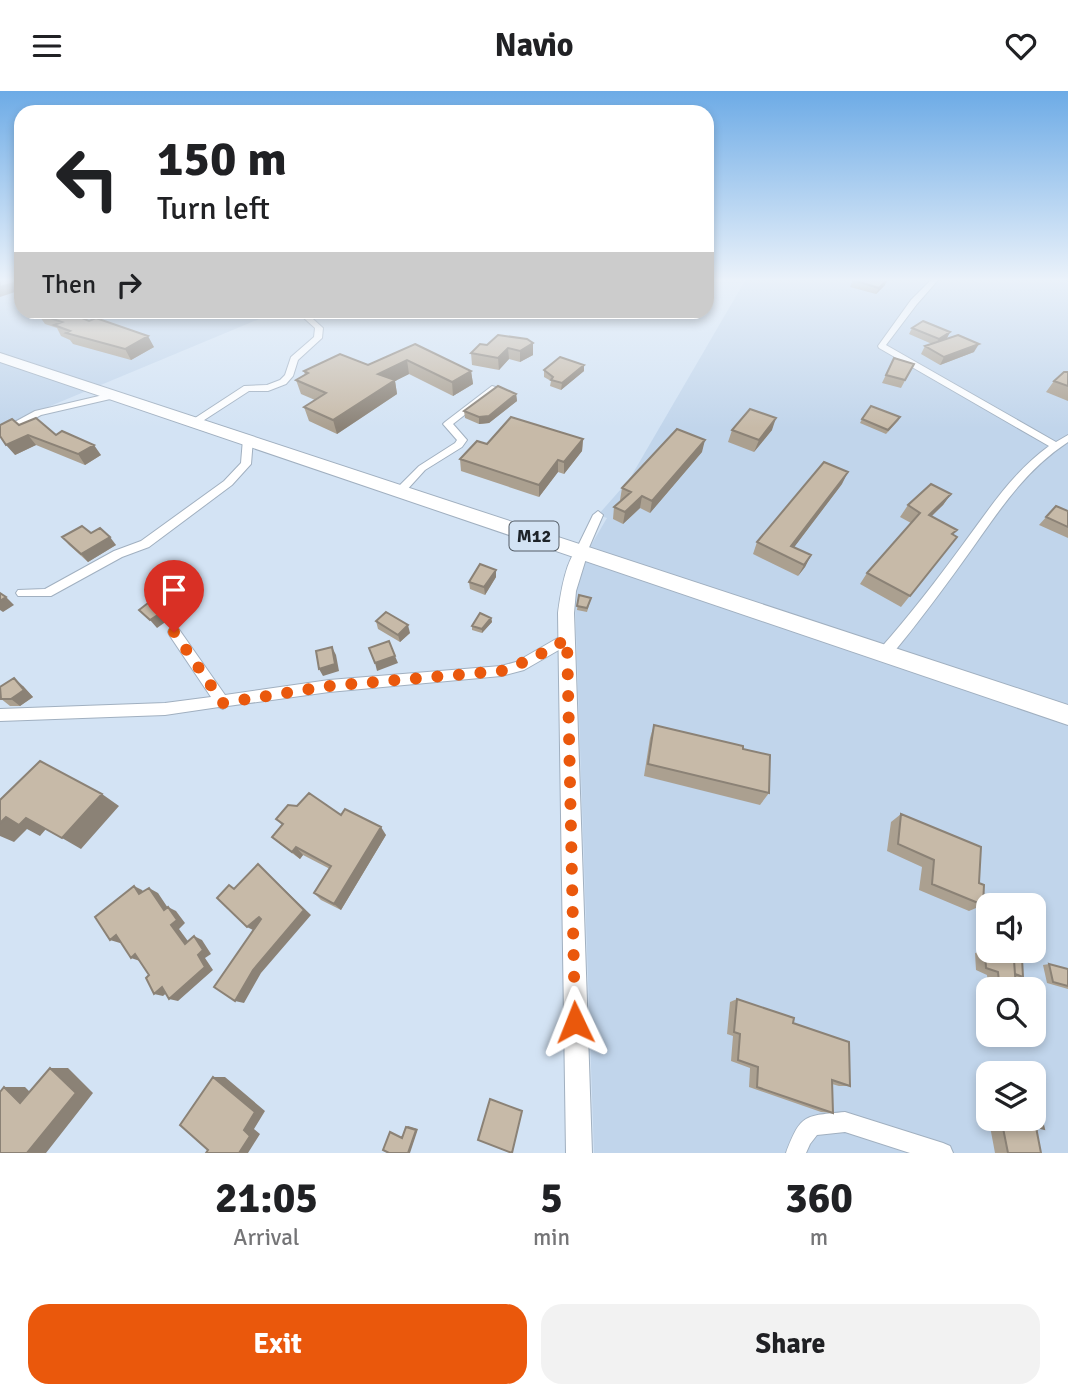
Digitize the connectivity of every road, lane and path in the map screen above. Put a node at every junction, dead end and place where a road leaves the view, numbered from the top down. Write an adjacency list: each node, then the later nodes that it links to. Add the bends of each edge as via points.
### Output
1 (319, 329): 6 (street, via 318,338 294,359 289,376 278,385 247,388)
2 (895, 329): 10 (street, via 882,347)
3 (0, 357): 5 (highway, M12)
4 (495, 388): 11 (street, via 447,423 459,434 459,445 422,468)
5 (116, 395): 6 (highway, M12); 7 (street, via 38,413)
6 (195, 422): 9 (highway, M12)
7 (0, 434)
8 (1068, 438): 10 (street)
9 (248, 439): 11 (highway, M12); 14 (street, via 246,464 228,484 145,544 47,593)
10 (1055, 445): 17 (street, via 1013,481 918,615)
11 (401, 490): 13 (highway, M12)
12 (598, 515): 13 (street)
13 (581, 552): 16 (street, via 568,591); 17 (highway, M12)
14 (22, 593)
15 (174, 632): 18 (street)
16 (567, 639): 18 (street, via 526,663 501,671 329,686); 21 (street)
17 (884, 654): 20 (highway, M12)
18 (223, 703): 19 (street)
19 (0, 715)
20 (1068, 715)
21 (579, 1153)
22 (796, 1153): 23 (street, via 812,1125 845,1122)
23 (943, 1153)

